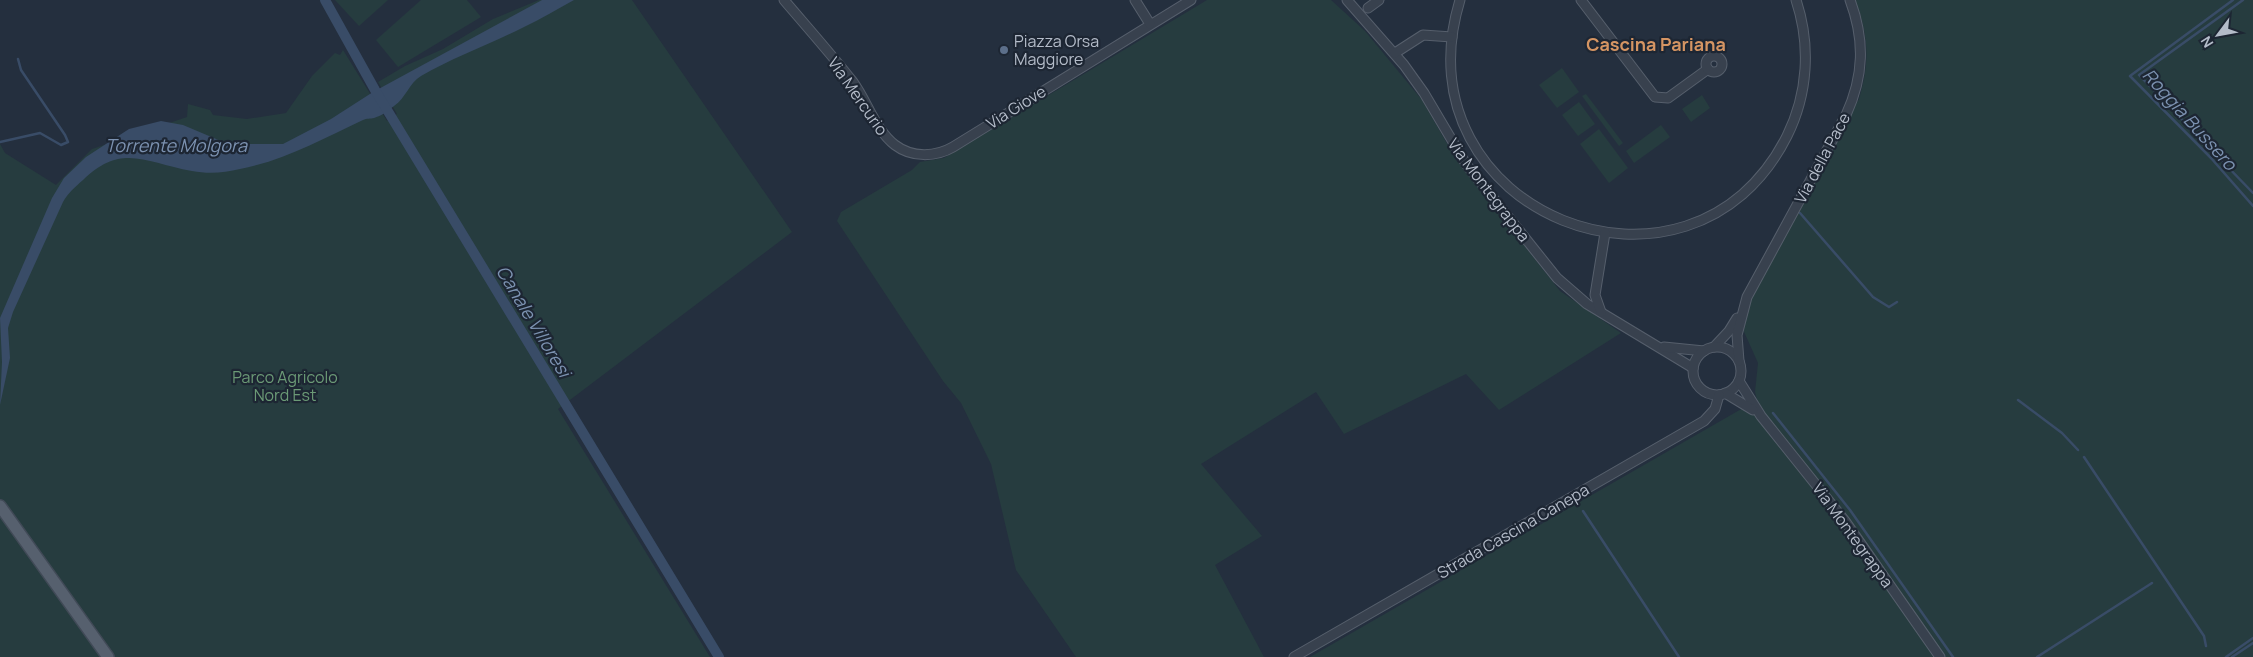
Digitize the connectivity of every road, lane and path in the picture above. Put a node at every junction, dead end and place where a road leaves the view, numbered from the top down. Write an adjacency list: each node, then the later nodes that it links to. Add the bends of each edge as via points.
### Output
1 (784, 0): 15 (street, Via Mercurio, via 853,83 889,139)
2 (1135, 0): 11 (street)
3 (1191, 0): 11 (street, Via Giove)
4 (1347, 0): 13 (street, Via Montegrappa)
5 (1379, 0): 10 (street)
6 (1460, 0): 12 (street)
7 (1581, 0): 14 (street, via 1656,97 1668,98)
8 (1796, 0): 16 (street, via 1805,44 1804,83 1791,128 1766,169 1737,197 1692,222 1643,234)
9 (1850, 0): 17 (street, Via della Pace, via 1859,28 1861,49 1852,102)
10 (1368, 8)
11 (1150, 24): 15 (street, Via Giove, via 949,150)
12 (1452, 37): 13 (street, via 1423,35); 16 (street, via 1452,76 1458,104 1470,137 1487,163 1511,189 1544,213 1576,226)
13 (1395, 53): 18 (street, Via Montegrappa, via 1424,93 1466,164 1508,217 1560,282)
14 (1708, 69)
15 (915, 154)
16 (1605, 232): 18 (street, via 1595,294)
17 (1743, 307): 20 (street, Via della Pace, via 1730,330); 22 (street, Via della Pace, via 1737,338)
18 (1601, 312): 19 (street, Via Montegrappa)
19 (1662, 347): 21 (street, Via Montegrappa); 23 (street, Via Montegrappa)
20 (1714, 347): 21 (street); 22 (street, via 1727,349)
21 (1704, 351): 23 (street)
22 (1739, 361): 24 (street)
23 (1693, 368): 25 (street, via 1700,388)
24 (1739, 380): 25 (street); 26 (street, Via Montegrappa)
25 (1722, 394): 26 (street, Via Montegrappa); 29 (street, Strada Cascina Canepa, via 1704,421)
26 (1761, 416): 30 (street, Via Montegrappa, via 1844,520)
27 (0, 506): 28 (main road)
28 (108, 657)
29 (1294, 657)
30 (1940, 657)

